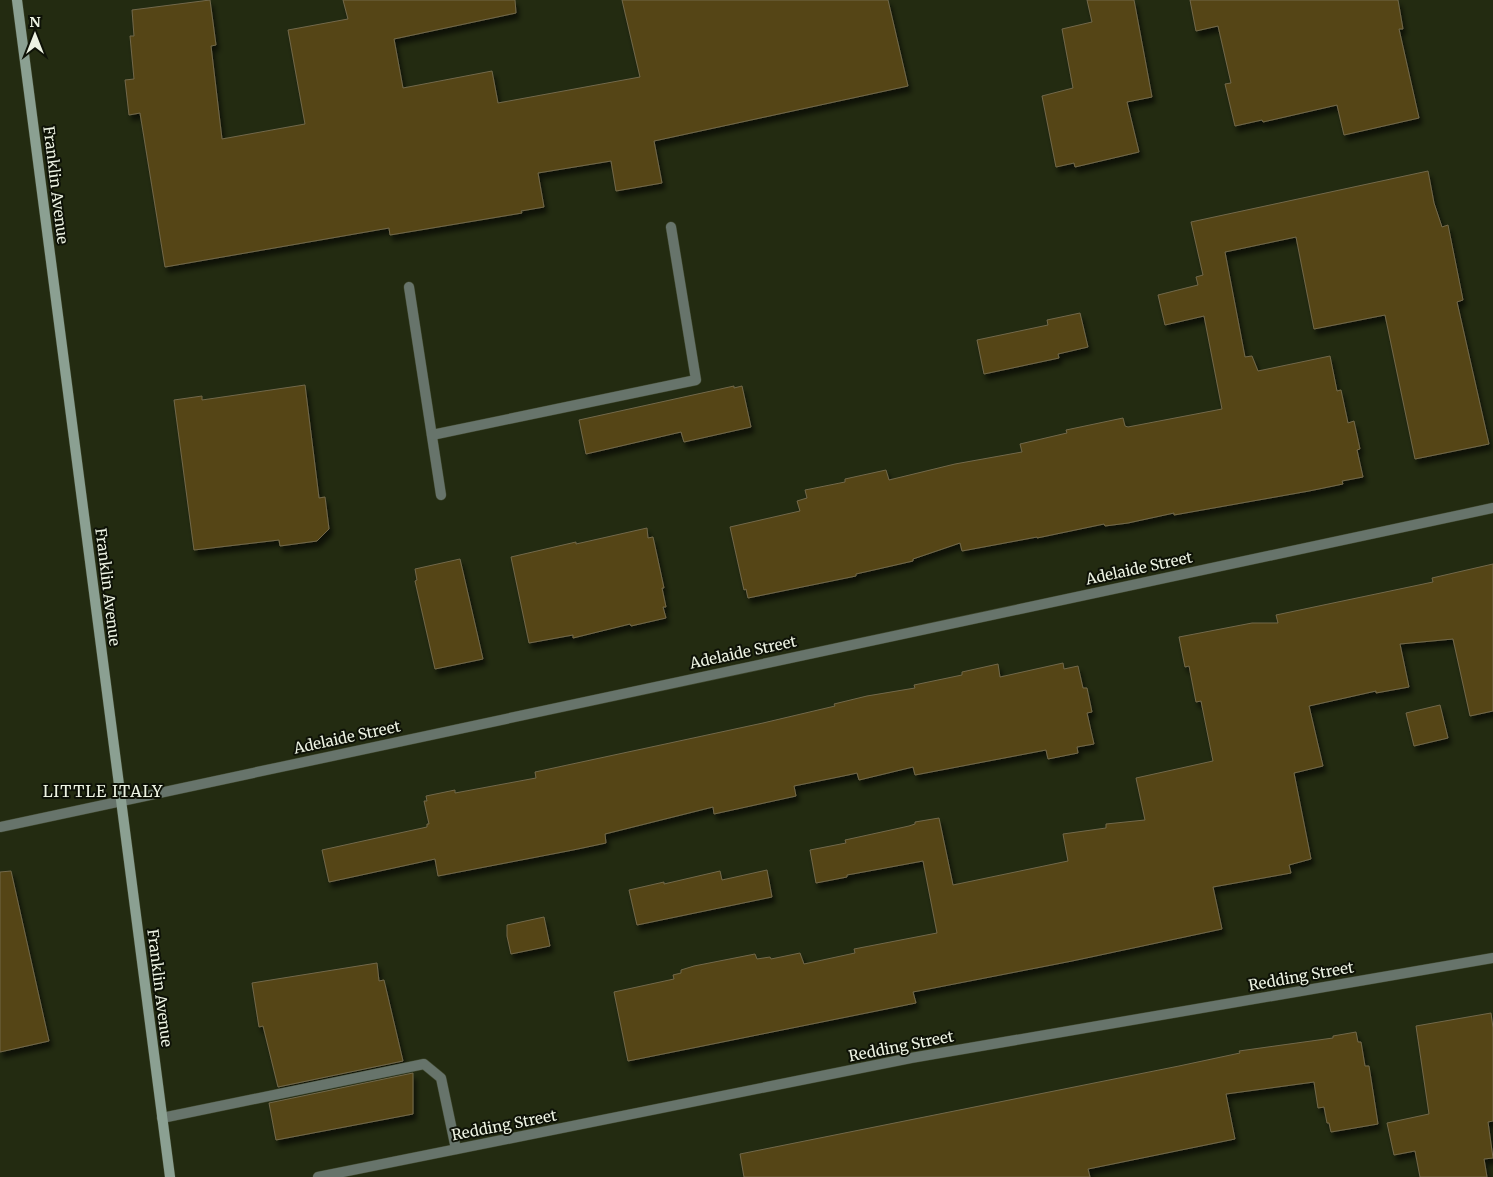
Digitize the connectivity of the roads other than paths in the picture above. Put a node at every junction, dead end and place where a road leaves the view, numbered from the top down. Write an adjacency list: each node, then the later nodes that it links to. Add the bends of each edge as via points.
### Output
1 (17, 0): 7 (main road, Franklin Avenue)
2 (671, 227): 4 (street, via 696,380)
3 (409, 287): 4 (street)
4 (432, 435): 5 (street)
5 (441, 495)
6 (1493, 508): 7 (street, Adelaide Street)
7 (120, 800): 8 (street, Adelaide Street); 10 (main road, Franklin Avenue)
8 (0, 827)
9 (1493, 958): 11 (street, Redding Street, via 911,1058)
10 (162, 1118): 11 (street, via 424,1064 441,1078); 12 (main road, Franklin Avenue)
11 (456, 1149): 13 (street, Redding Street)
12 (170, 1177)
13 (318, 1177)

